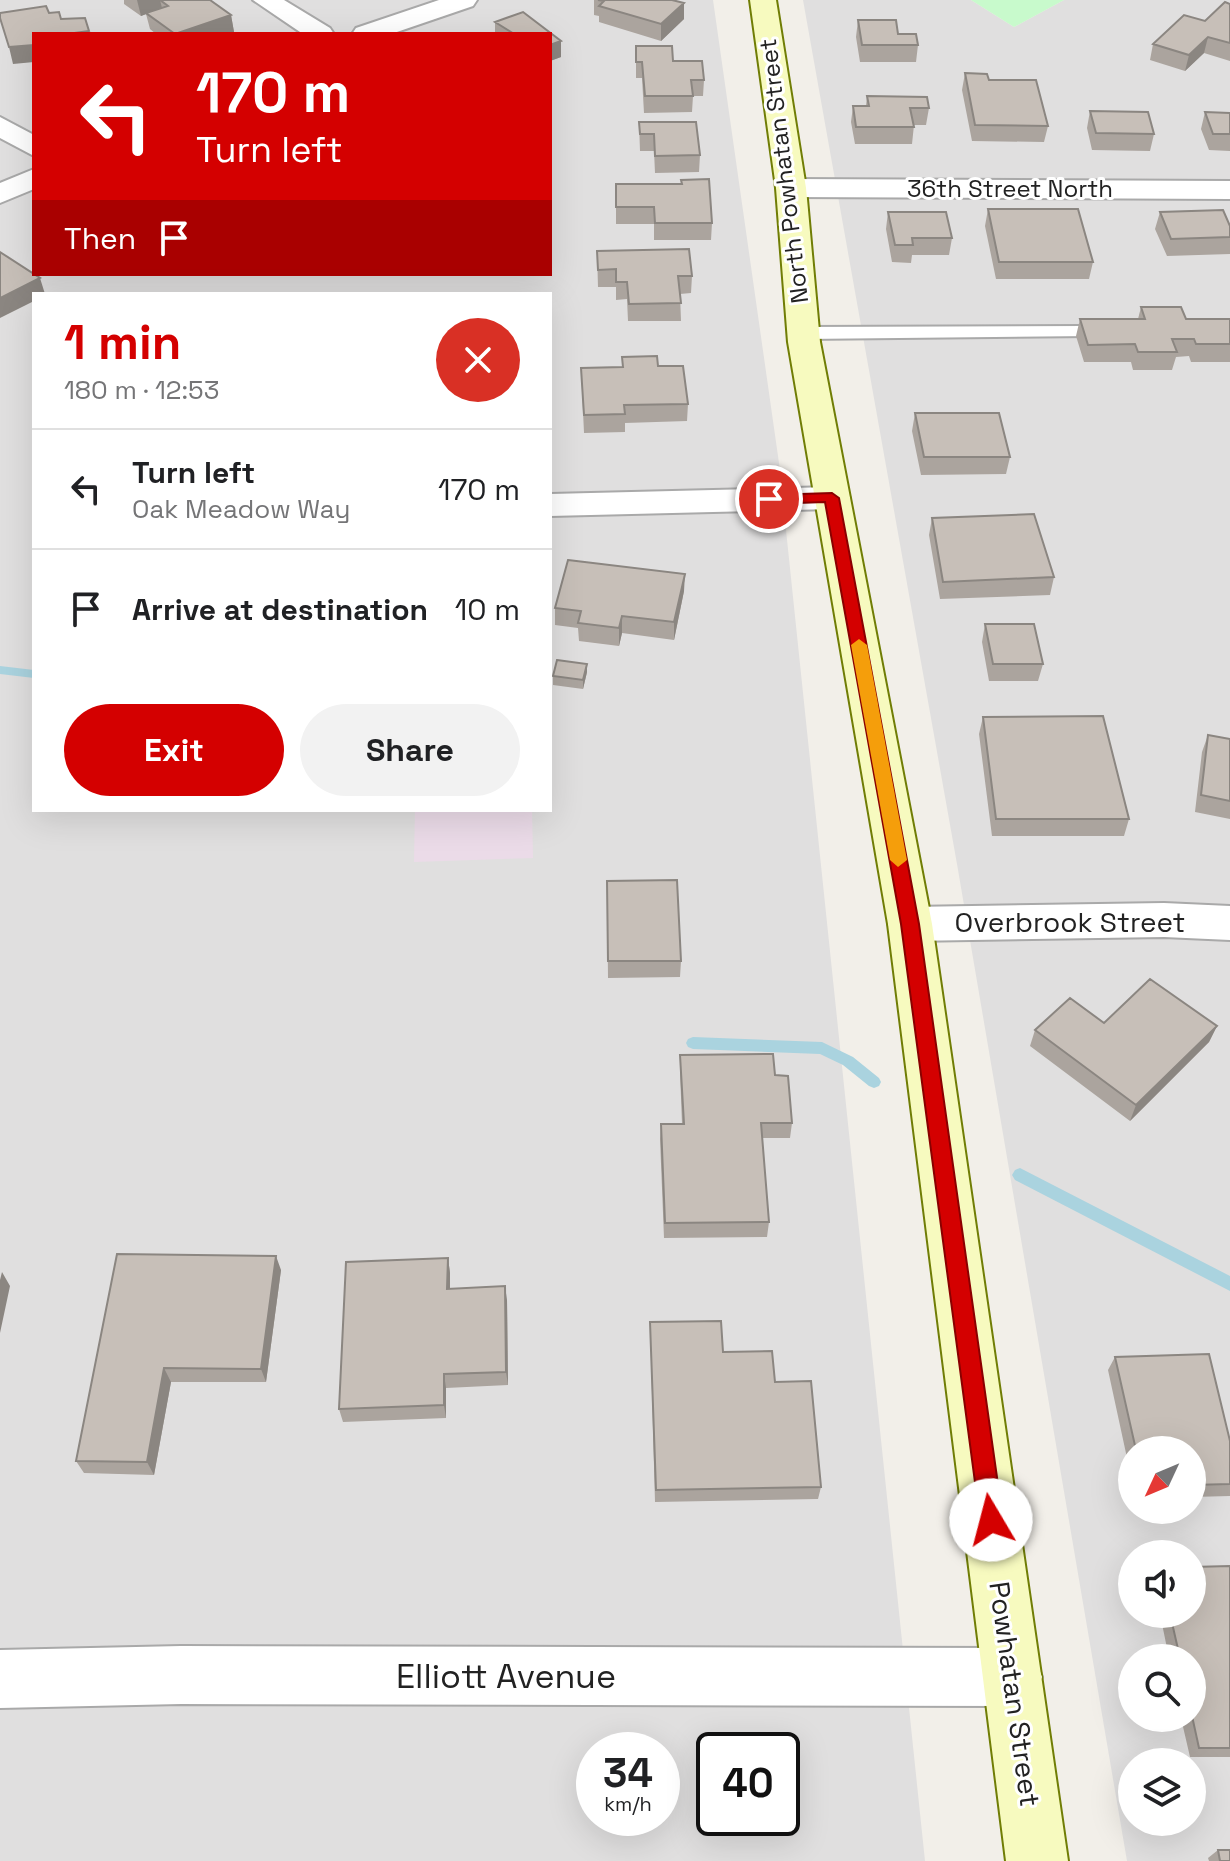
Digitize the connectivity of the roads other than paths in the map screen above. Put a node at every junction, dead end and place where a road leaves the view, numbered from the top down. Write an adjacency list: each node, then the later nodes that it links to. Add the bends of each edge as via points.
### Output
1 (266, 0): 4 (street)
2 (464, 0): 5 (street)
3 (763, 0): 9 (street, North Powhatan Street)
4 (318, 32)
5 (371, 32)
6 (0, 126): 7 (street)
7 (32, 146)
8 (32, 179): 11 (street)
9 (791, 188): 10 (street, 36th Street North); 13 (street, North Powhatan Street)
10 (1230, 190)
11 (0, 194)
12 (1084, 332): 13 (lane)
13 (804, 338): 14 (street, Powhatan Street)
14 (832, 498): 15 (street); 17 (street, Powhatan Street)
15 (552, 505)
16 (1230, 923): 17 (street, Overbrook Street)
17 (910, 924): 18 (street, Powhatan Street)
18 (1013, 1677): 19 (street, Elliott Avenue); 20 (street, Powhatan Street)
19 (0, 1679)
20 (1037, 1861)

